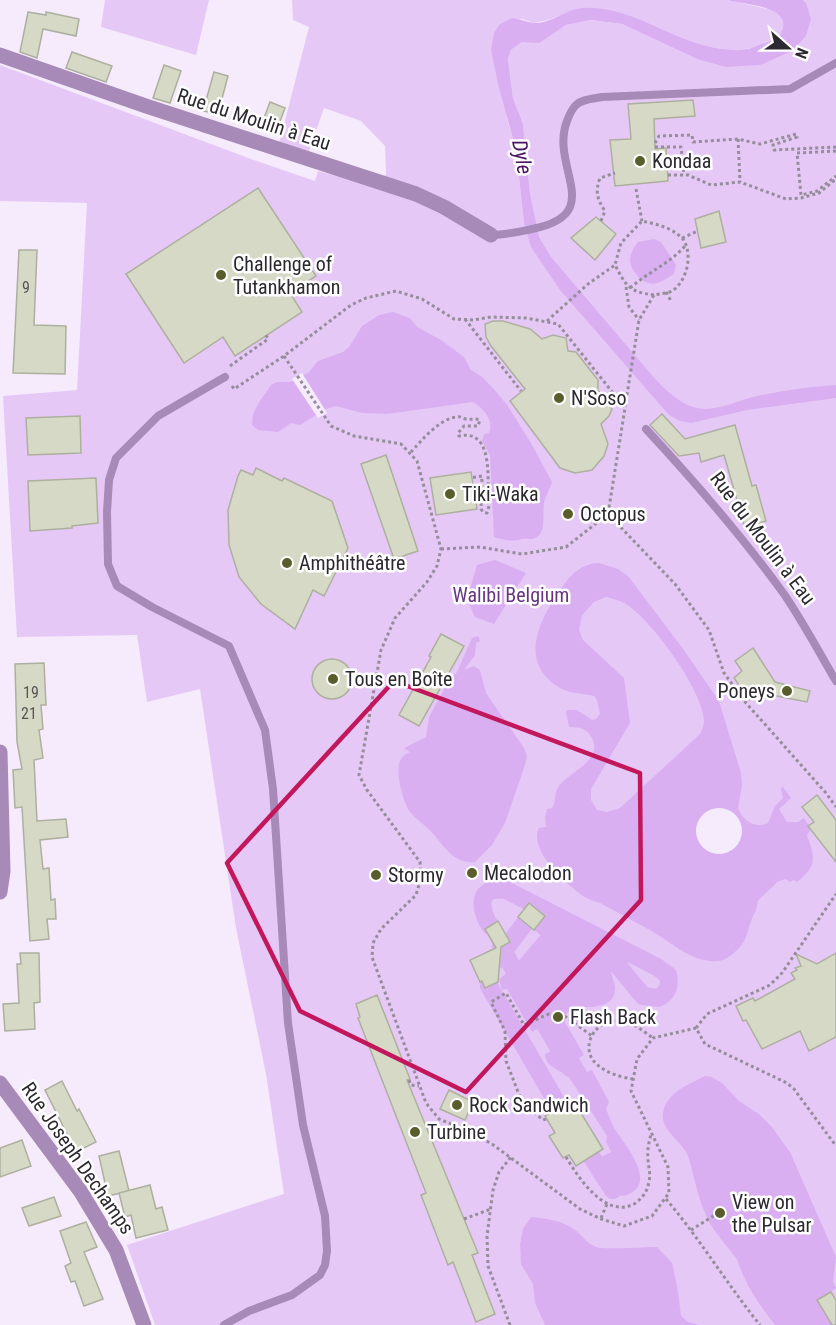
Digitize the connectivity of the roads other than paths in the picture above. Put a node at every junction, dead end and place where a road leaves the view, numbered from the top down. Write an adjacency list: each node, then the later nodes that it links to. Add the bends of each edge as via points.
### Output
1 (0, 55): 3 (street, Rue du Moulin à Eau, via 407,190)
2 (836, 63): 3 (lane, via 790,89 583,101 570,113 565,126 563,143 573,197 570,208 558,221 543,227)
3 (496, 235)
4 (225, 377): 11 (lane, via 158,416 116,458 106,512 108,564 117,586 229,646 265,730 273,789 288,1023 303,1125 326,1216 327,1251 320,1275 292,1295)
5 (646, 429): 6 (lane, Rue du Moulin à Eau, via 762,565 786,597)
6 (836, 681)
7 (0, 752): 8 (street)
8 (0, 892)
9 (0, 1083): 10 (street, Rue Joseph Dechamps, via 81,1192 117,1250)
10 (144, 1325)
11 (224, 1325)

